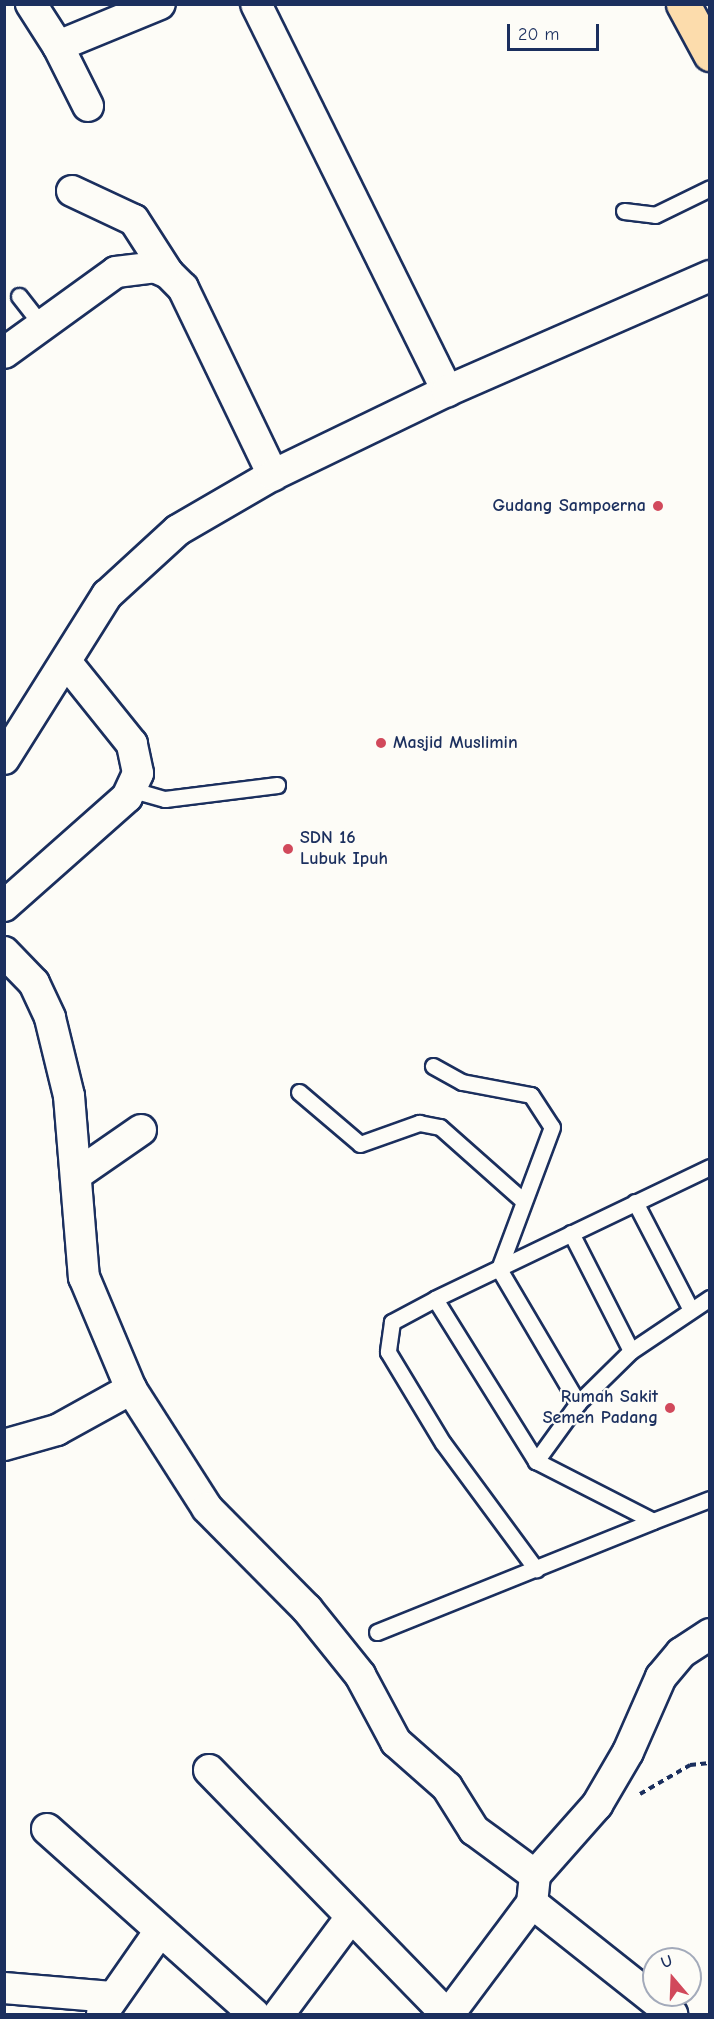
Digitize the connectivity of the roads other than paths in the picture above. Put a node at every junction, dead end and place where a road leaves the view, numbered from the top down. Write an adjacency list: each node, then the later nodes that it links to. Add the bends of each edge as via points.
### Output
1 (31, 4): 5 (street)
2 (160, 4): 5 (street)
3 (256, 4): 16 (street)
4 (683, 4): 6 (highway)
5 (58, 46): 7 (street)
6 (710, 54)
7 (88, 106)
8 (710, 188): 10 (lane, via 655,216)
9 (72, 191): 11 (street, via 134,220)
10 (624, 211)
11 (168, 273): 14 (street, via 154,267 116,272); 17 (street, via 183,288)
12 (710, 276): 16 (street)
13 (19, 296): 14 (lane)
14 (42, 325): 15 (street)
15 (4, 353)
16 (447, 391): 17 (street)
17 (273, 475): 18 (street, via 178,530 146,556 107,595)
18 (66, 662): 19 (street); 21 (street, via 132,744 138,773)
19 (4, 759)
20 (277, 785): 21 (lane, via 159,799)
21 (133, 790): 22 (street)
22 (4, 906)
23 (4, 952): 28 (street, via 34,983 50,1018 69,1096)
24 (433, 1066): 29 (lane, via 462,1082 522,1091 545,1113 553,1134)
25 (299, 1092): 29 (lane, via 360,1144 419,1123 440,1126)
26 (141, 1130): 28 (street)
27 (710, 1167): 30 (lane)
28 (76, 1176): 37 (street, via 84,1277)
29 (521, 1199): 32 (lane)
30 (635, 1202): 31 (lane); 35 (lane)
31 (572, 1233): 32 (lane); 36 (lane)
32 (499, 1269): 34 (lane); 38 (lane)
33 (710, 1298): 35 (lane)
34 (435, 1299): 40 (lane); 43 (lane, via 393,1322 388,1352 443,1443)
35 (690, 1308): 36 (lane)
36 (631, 1351): 38 (lane)
37 (131, 1389): 39 (street, via 57,1430); 48 (street, via 207,1508 307,1609 360,1675 396,1742 447,1787 474,1830)
38 (578, 1403): 40 (lane)
39 (4, 1445)
40 (536, 1461): 42 (lane)
41 (710, 1499): 42 (lane)
42 (653, 1521): 43 (lane)
43 (536, 1569): 44 (lane)
44 (377, 1632)
45 (710, 1634): 48 (street, via 681,1653 661,1677 628,1752 597,1805)
46 (208, 1770): 49 (street)
47 (46, 1829): 50 (street)
48 (533, 1889): 55 (street); 56 (street)
49 (351, 1917): 54 (street); 55 (street)
50 (160, 1931): 52 (street); 53 (street)
51 (4, 1988): 52 (street)
52 (107, 2006)
53 (254, 2014)
54 (279, 2014)
55 (447, 2014)
56 (672, 2014)

